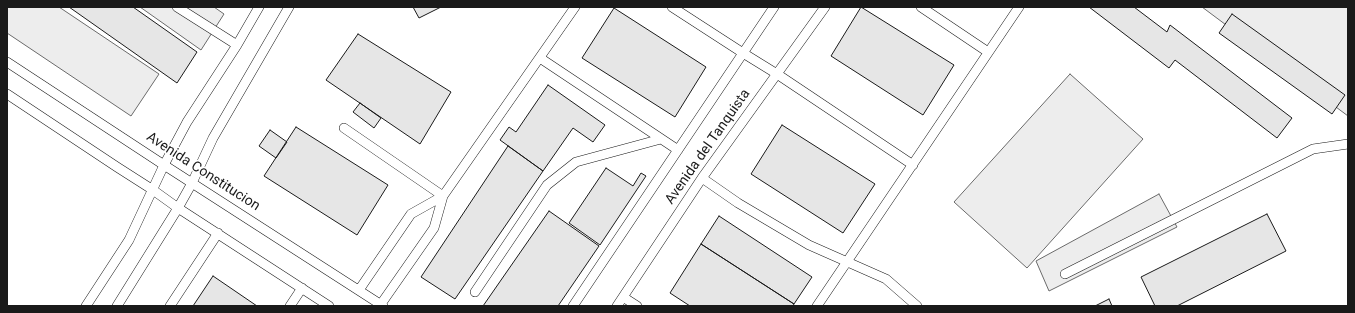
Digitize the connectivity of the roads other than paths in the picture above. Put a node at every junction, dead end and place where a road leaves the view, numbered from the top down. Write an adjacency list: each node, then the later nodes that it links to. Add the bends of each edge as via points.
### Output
1 (176, 7): 10 (lane)
2 (259, 7): 10 (lane)
3 (289, 7): 24 (lane, via 213,138)
4 (575, 7): 13 (lane)
5 (672, 7): 12 (lane)
6 (774, 7): 12 (lane, Avenida del Tanquista)
7 (825, 7): 15 (lane, Avenida del Tanquista)
8 (921, 7): 11 (lane)
9 (1019, 7): 11 (lane)
10 (237, 45): 21 (lane)
11 (988, 52): 22 (lane)
12 (743, 53): 15 (lane); 20 (lane, Avenida del Tanquista)
13 (540, 58): 18 (lane); 26 (lane)
14 (7, 62): 21 (lane, Avenida Constitucion)
15 (777, 74): 22 (lane); 23 (lane, Avenida del Tanquista)
16 (7, 94): 25 (lane)
17 (344, 128): 26 (lane)
18 (661, 139): 20 (lane); 33 (lane, via 576,162 547,186)
19 (1348, 144): 30 (lane, via 1313,149)
20 (678, 150): 41 (lane, Avenida del Tanquista)
21 (164, 165): 24 (lane, Avenida Constitucion); 25 (lane)
22 (913, 165): 29 (lane)
23 (702, 178): 29 (lane, via 738,203 809,245); 34 (lane, Avenida del Tanquista)
24 (192, 183): 27 (lane); 32 (lane, Avenida Constitucion)
25 (153, 190): 27 (lane); 36 (lane, via 129,240)
26 (443, 196): 32 (lane, via 411,214); 35 (lane, via 434,228)
27 (178, 208): 28 (lane); 37 (lane)
28 (218, 233): 31 (lane); 38 (lane)
29 (847, 262): 44 (lane); 45 (lane, via 886,279)
30 (1065, 274)
31 (302, 288): 39 (lane); 40 (lane)
32 (360, 290): 35 (lane, Avenida Constitucion)
33 (475, 292)
34 (623, 297): 42 (lane, Avenida del Tanquista); 43 (lane)
35 (382, 305)
36 (86, 306)
37 (117, 306)
38 (170, 306)
39 (290, 306)
40 (329, 306)
41 (573, 306)
42 (617, 306)
43 (637, 306)
44 (817, 306)
45 (917, 306)

